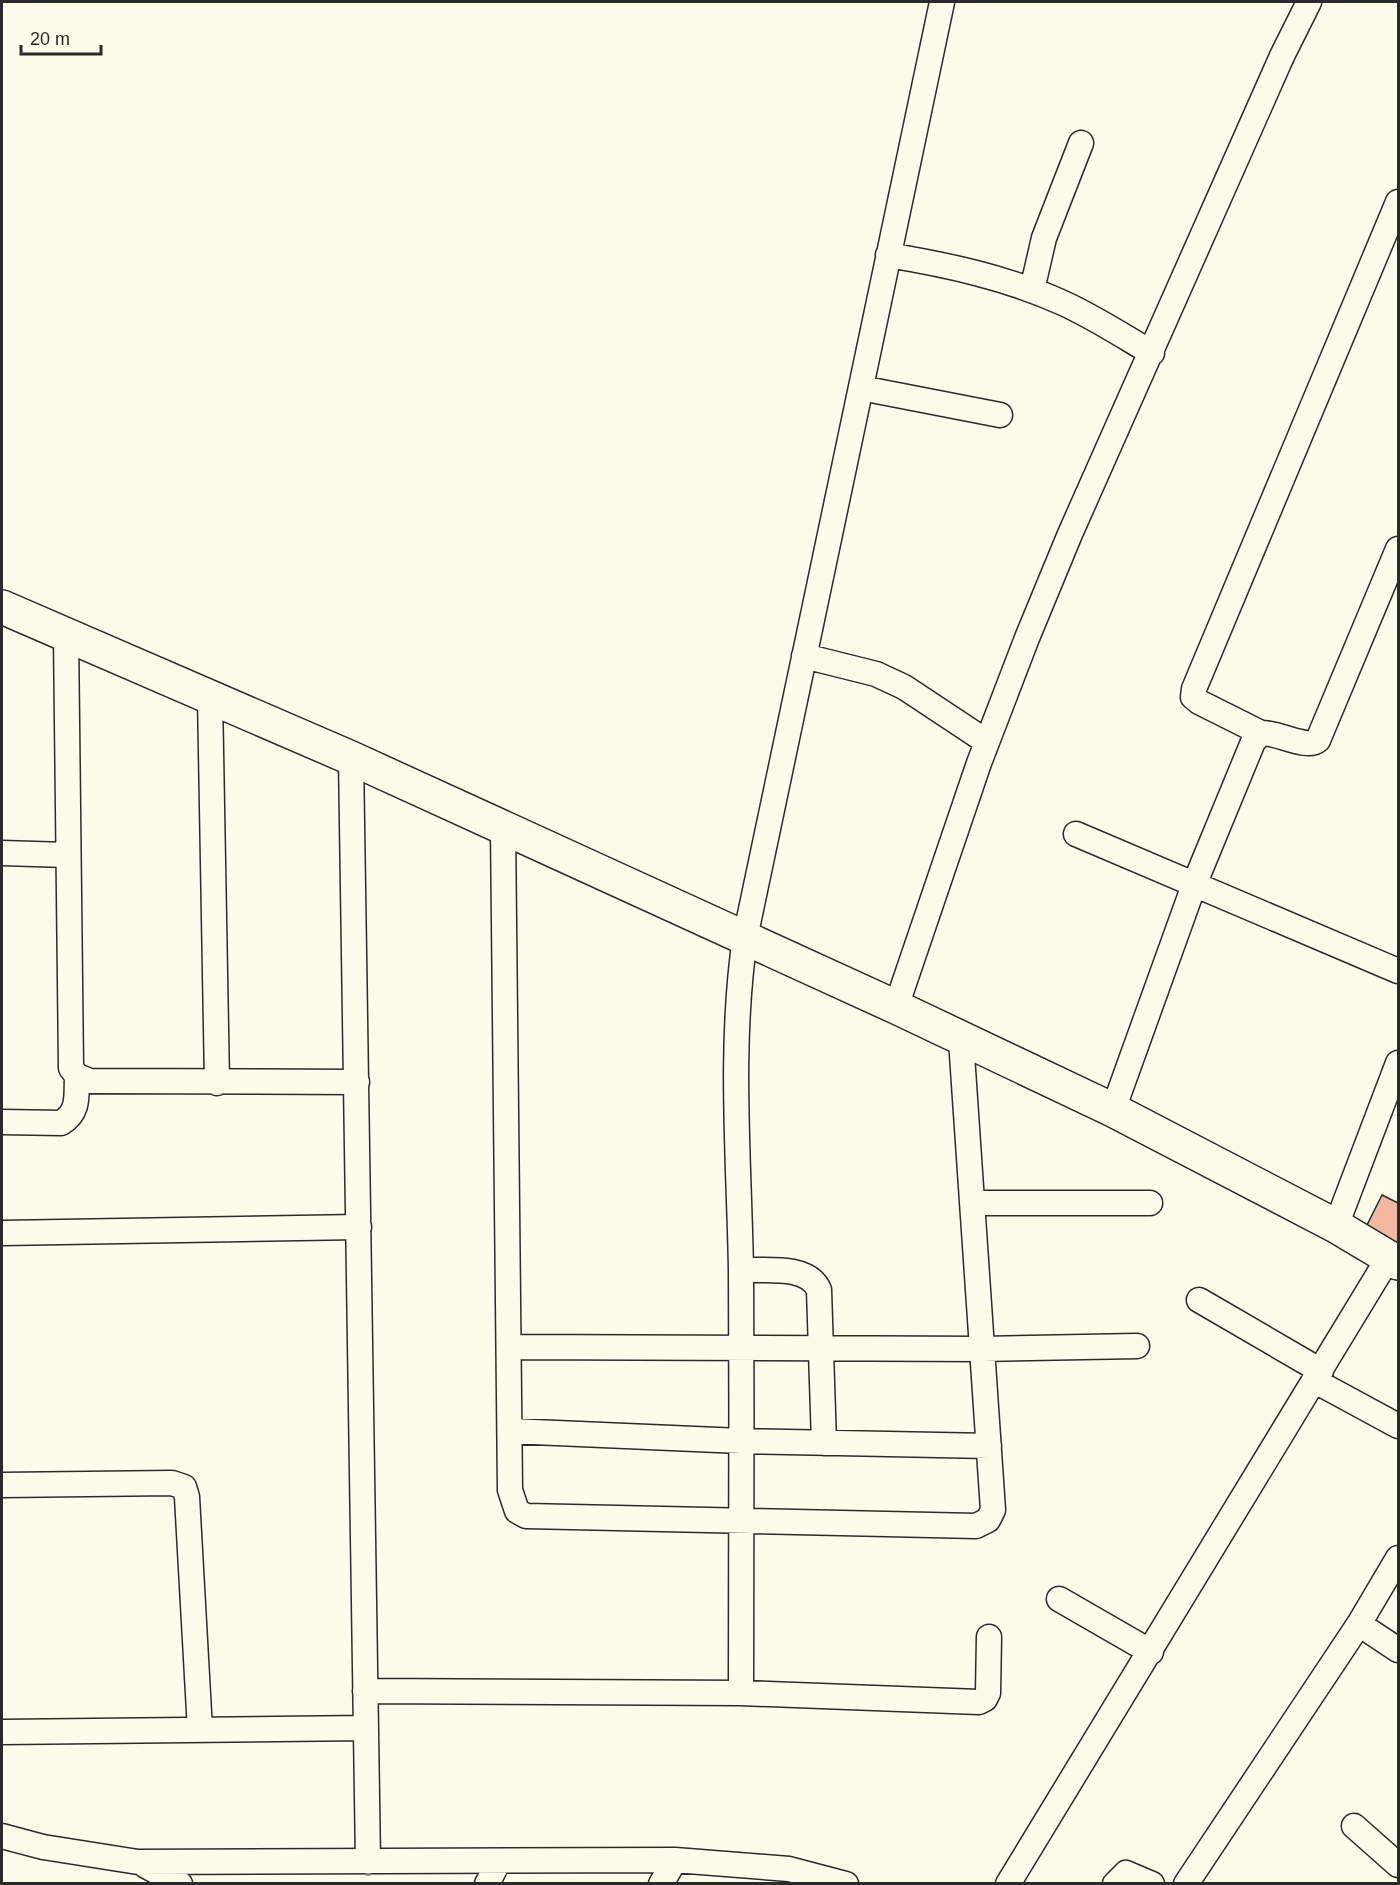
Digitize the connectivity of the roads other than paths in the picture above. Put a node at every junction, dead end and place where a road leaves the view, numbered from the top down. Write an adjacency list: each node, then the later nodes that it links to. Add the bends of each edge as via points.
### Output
1 (942, 2): 5 (street)
2 (1310, 2): 7 (street, via 1282,56)
3 (1081, 142): 6 (street, via 1044,238)
4 (1396, 216): 15 (street, via 1194,689 1199,702)
5 (888, 255): 6 (street, via 937,263); 8 (street)
6 (1032, 290): 7 (street, via 1064,303)
7 (1152, 352): 16 (street, via 1070,534)
8 (861, 388): 9 (street); 13 (street)
9 (1000, 415)
10 (1398, 549): 15 (street, via 1317,740 1307,745 1274,733)
11 (2, 607): 12 (street)
12 (66, 635): 14 (street); 21 (street)
13 (804, 656): 16 (street, via 876,674 904,687); 23 (street)
14 (210, 696): 17 (street); 30 (street)
15 (1261, 733): 22 (street, via 1253,742)
16 (987, 742): 25 (street)
17 (351, 758): 18 (street); 29 (street)
18 (503, 827): 23 (street); 42 (street)
19 (1076, 834): 22 (street)
20 (2, 853): 21 (street)
21 (67, 855): 28 (street, via 69,1058)
22 (1194, 885): 24 (street); 31 (street)
23 (746, 938): 25 (street); 39 (street, via 736,1031)
24 (1398, 971)
25 (896, 1008): 26 (street)
26 (961, 1040): 31 (street); 33 (street)
27 (1398, 1063): 35 (street)
28 (76, 1076): 30 (street, via 90,1081); 32 (street, via 75,1111 61,1123)
29 (357, 1082): 30 (street); 36 (street)
30 (217, 1083)
31 (1113, 1110): 35 (street)
32 (2, 1122)
33 (972, 1203): 34 (street); 45 (street)
34 (1150, 1203)
35 (1336, 1226): 38 (street)
36 (359, 1227): 37 (street); 60 (street)
37 (2, 1233)
38 (1394, 1260): 46 (street)
39 (741, 1270): 43 (street); 44 (street, via 804,1273 814,1279 819,1290)
40 (1199, 1300): 46 (street)
41 (1137, 1346): 45 (street)
42 (509, 1347): 43 (street); 48 (street)
43 (741, 1348): 44 (street); 49 (street)
44 (821, 1349): 45 (street); 50 (street)
45 (982, 1349): 51 (street)
46 (1318, 1376): 47 (street); 59 (street)
47 (1398, 1426)
48 (510, 1431): 49 (street); 53 (street, via 512,1502 526,1516)
49 (741, 1441): 50 (street); 53 (street)
50 (824, 1443): 51 (street)
51 (989, 1446): 53 (street, via 993,1510 988,1520 976,1526)
52 (2, 1485): 63 (street, via 172,1483 184,1488)
53 (741, 1522): 61 (street)
54 (1398, 1558): 56 (street)
55 (1059, 1599): 59 (street)
56 (1359, 1624): 58 (street); 79 (street)
57 (989, 1637): 61 (street, via 988,1693 979,1702)
58 (1398, 1650)
59 (1151, 1652): 76 (street)
60 (365, 1691): 61 (street); 62 (street)
61 (741, 1693)
62 (366, 1728): 63 (street); 70 (street)
63 (200, 1730): 64 (street)
64 (2, 1732)
65 (1354, 1826): 71 (street)
66 (2, 1836): 69 (street, via 43,1847)
67 (675, 1860): 68 (street); 72 (street, via 789,1869); 75 (street)
68 (499, 1861): 70 (street); 74 (street)
69 (138, 1862): 70 (street); 73 (street)
70 (368, 1862)
71 (1398, 1865)
72 (840, 1883)
73 (180, 1884)
74 (488, 1884)
75 (661, 1884)
76 (1008, 1884)
77 (1115, 1884): 78 (street, via 1126,1873)
78 (1152, 1884)
79 (1186, 1884)

